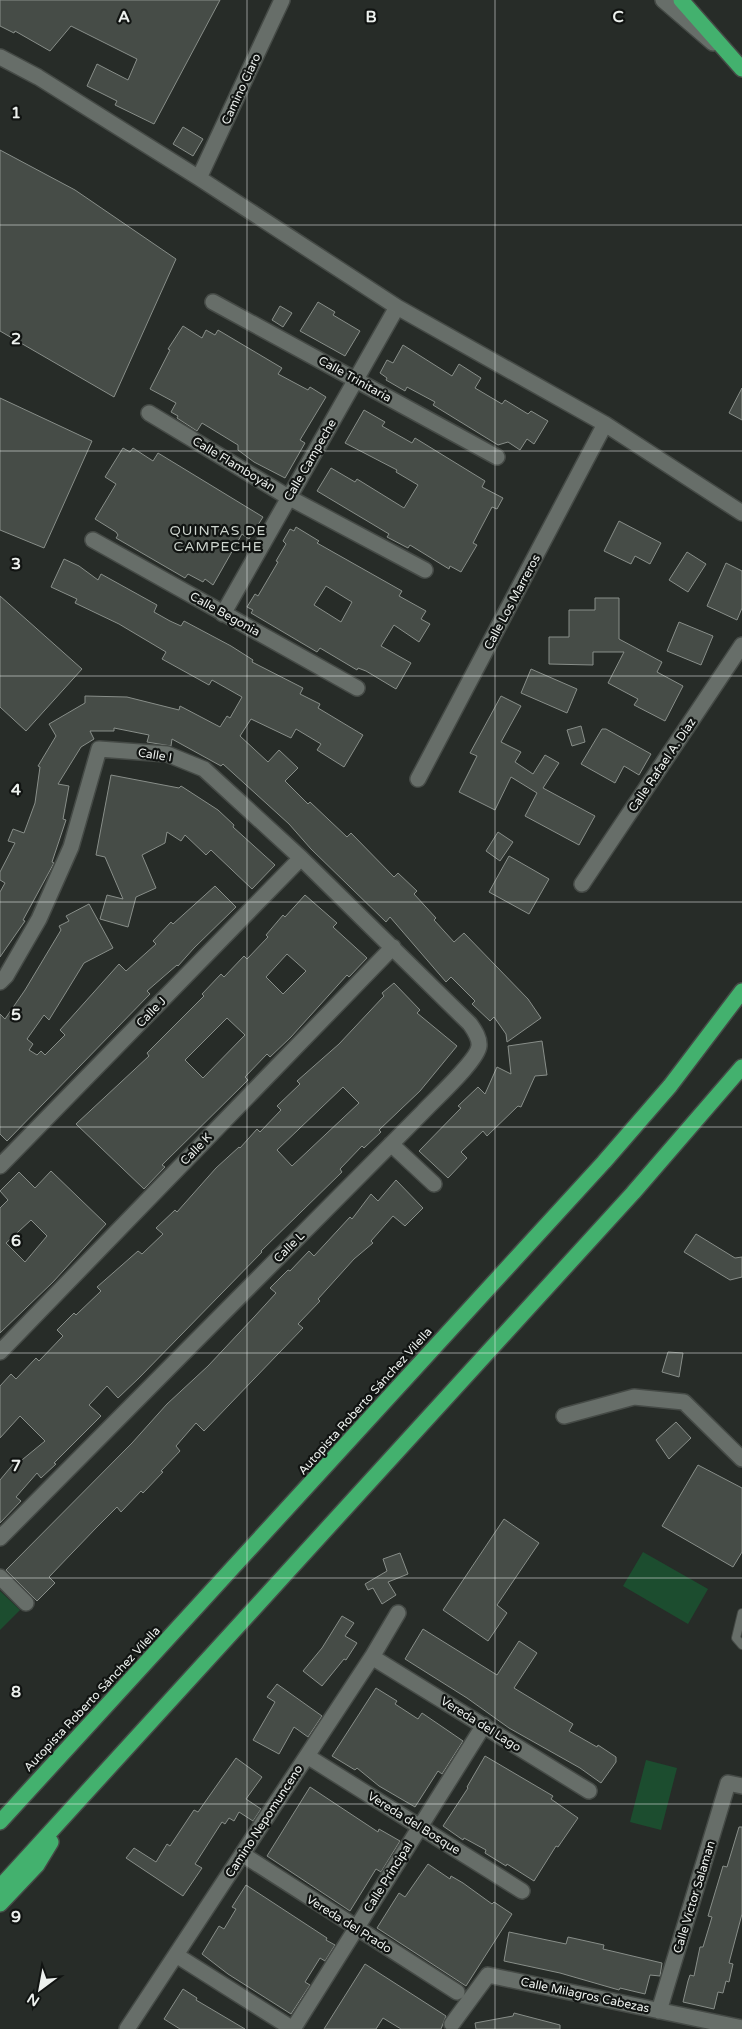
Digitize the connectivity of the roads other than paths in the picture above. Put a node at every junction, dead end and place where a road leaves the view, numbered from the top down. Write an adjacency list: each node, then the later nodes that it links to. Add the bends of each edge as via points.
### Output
1 (282, 0): 6 (street, Camino Ciaro)
2 (663, 0): 5 (street)
3 (681, 0): 5 (highway)
4 (0, 57): 6 (street, via 38,77)
5 (742, 69)
6 (199, 178): 8 (street)
7 (213, 302): 9 (street, Calle Trinitaria)
8 (397, 307): 9 (street, Calle Campeche); 11 (street)
9 (356, 380): 12 (street, Calle Trinitaria); 13 (street, Calle Campeche)
10 (149, 413): 13 (street, Calle Flamboyán)
11 (605, 424): 14 (street); 20 (street, Calle Los Marreros)
12 (497, 457)
13 (288, 497): 16 (street, Calle Flamboyán); 17 (street, Calle Campeche)
14 (742, 513)
15 (93, 540): 17 (street, Calle Begonia)
16 (425, 570)
17 (223, 614): 19 (street, Calle Begonia)
18 (742, 645): 22 (street, Calle Rafael A. Díaz)
19 (357, 688)
20 (418, 779)
21 (301, 858): 23 (street, Calle I); 24 (street, Calle I, via 204,769 167,754 99,749 71,847 39,919); 28 (street, Calle J)
22 (582, 884)
23 (393, 947): 27 (street, Calle L, via 470,1024 479,1046 470,1063); 30 (street, Calle K)
24 (0, 982)
25 (742, 991): 45 (highway, Autopista Roberto Sánchez Vilella, via 670,1086 604,1162)
26 (742, 1067): 44 (highway, via 633,1193)
27 (391, 1144): 29 (street); 33 (street, Calle L)
28 (0, 1166)
29 (434, 1184)
30 (0, 1352)
31 (564, 1416): 32 (street, via 634,1397 684,1402)
32 (742, 1459)
33 (0, 1538)
34 (0, 1577): 35 (street)
35 (26, 1603)
36 (398, 1613): 39 (street, Camino Nepomunceno)
37 (742, 1613): 38 (lane, via 736,1638)
38 (742, 1645)
39 (372, 1657): 40 (street, Vereda del Lago); 41 (street, Camino Nepomunceno)
40 (484, 1725): 43 (street, Vereda del Lago); 46 (street, Calle Principal)
41 (307, 1756): 46 (street, Vereda del Bosque); 47 (street, Camino Nepomunceno)
42 (735, 1784): 54 (street, Calle Victor Salaman)
43 (588, 1792)
44 (74, 1807): 48 (highway); 50 (highway, via 36,1865)
45 (0, 1822)
46 (420, 1827): 49 (street, Vereda del Bosque); 51 (street, Calle Principal)
47 (242, 1854): 51 (street, Vereda del Prado); 52 (street, Camino Nepomunceno)
48 (0, 1887)
49 (522, 1891)
50 (0, 1904)
51 (357, 1928): 53 (street, Vereda del Prado); 58 (street, Calle Principal)
52 (176, 1955): 57 (street, Camino Nepomunceno); 58 (street)
53 (457, 1992)
54 (659, 2011): 55 (street, Calle Milagros Cabezas, via 488,1975); 56 (street, Calle Milagros Cabezas)
55 (452, 2024)
56 (742, 2028)
57 (127, 2029)
58 (293, 2029)

